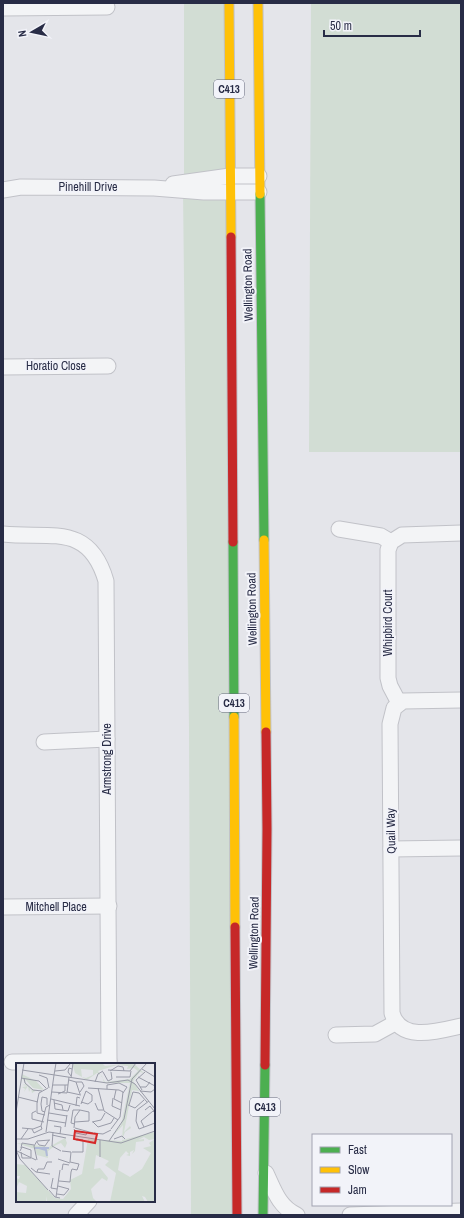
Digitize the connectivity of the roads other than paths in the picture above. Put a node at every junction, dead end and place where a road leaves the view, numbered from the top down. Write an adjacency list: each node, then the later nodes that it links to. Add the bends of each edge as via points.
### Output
1 (229, 3): 5 (main road, Wellington Road / C413)
2 (258, 3): 6 (main road, Wellington Road / C413)
3 (107, 7): 4 (street)
4 (3, 8)
5 (230, 176): 6 (street, Pinehill Drive); 9 (street, Pinehill Drive); 11 (main road, Wellington Road / C413)
6 (259, 176): 12 (main road, Wellington Road / C413)
7 (3, 185): 8 (street, Pinehill Drive)
8 (21, 187): 9 (street, Pinehill Drive); 10 (street, Pinehill Drive)
9 (154, 188): 11 (street, Pinehill Drive)
10 (3, 190)
11 (230, 192): 12 (street, Pinehill Drive); 34 (main road, Wellington Road / C413)
12 (259, 192): 32 (main road, Wellington Road / C413, via 267,829)
13 (108, 366): 14 (street, Horatio Close)
14 (3, 367)
15 (339, 529): 18 (street, via 382,536)
16 (461, 533): 18 (street, via 408,534 396,537)
17 (3, 534): 21 (street, Armstrong Drive, via 62,536 76,540 90,549 101,563 107,588)
18 (391, 542): 20 (street, Whipbird Court, via 387,558 388,678)
19 (461, 700): 20 (street, via 410,700)
20 (399, 703): 24 (street, Quail Way, via 391,715 390,724)
21 (107, 739): 22 (street); 25 (street, Armstrong Drive)
22 (44, 742)
23 (461, 848): 24 (street)
24 (391, 849): 27 (street, Quail Way, via 391,1006)
25 (109, 906): 26 (street, Mitchell Place); 31 (street, Armstrong Drive)
26 (4, 907)
27 (396, 1023): 28 (street, via 403,1030 411,1032 430,1032); 29 (street, via 375,1034)
28 (461, 1026)
29 (336, 1035)
30 (12, 1062): 31 (street)
31 (109, 1063)
32 (265, 1170): 35 (main road, Wellington Road / C413); 36 (street, via 277,1198 288,1211)
33 (461, 1211): 37 (street)
34 (237, 1215)
35 (263, 1215)
36 (297, 1215)
37 (350, 1215)

